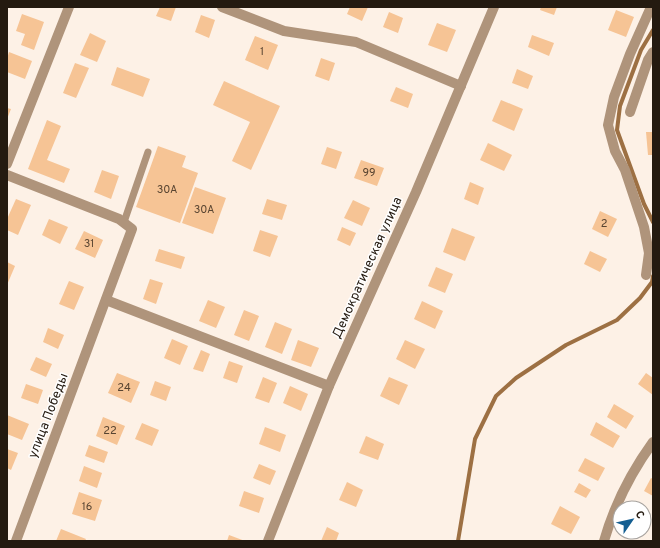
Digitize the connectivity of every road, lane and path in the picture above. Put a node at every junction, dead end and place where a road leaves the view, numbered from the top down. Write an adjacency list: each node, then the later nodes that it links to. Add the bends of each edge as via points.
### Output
1 (69, 7): 9 (street)
2 (222, 7): 6 (street, via 284,31 356,42)
3 (494, 7): 6 (street, Демократическая улица)
4 (651, 7): 12 (street, via 614,97 608,125 615,151 625,170 644,227 649,253)
5 (653, 52): 7 (street)
6 (461, 86): 14 (street, Демократическая улица)
7 (630, 112)
8 (148, 152): 11 (lane)
9 (7, 164)
10 (7, 175): 11 (street)
11 (124, 222): 13 (street, улица Победы, via 132,229)
12 (646, 275)
13 (106, 300): 14 (street); 16 (street, улица Победы)
14 (329, 386): 17 (street, Демократическая улица)
15 (653, 442): 18 (street, via 623,493)
16 (16, 541)
17 (268, 541)
18 (604, 541)

